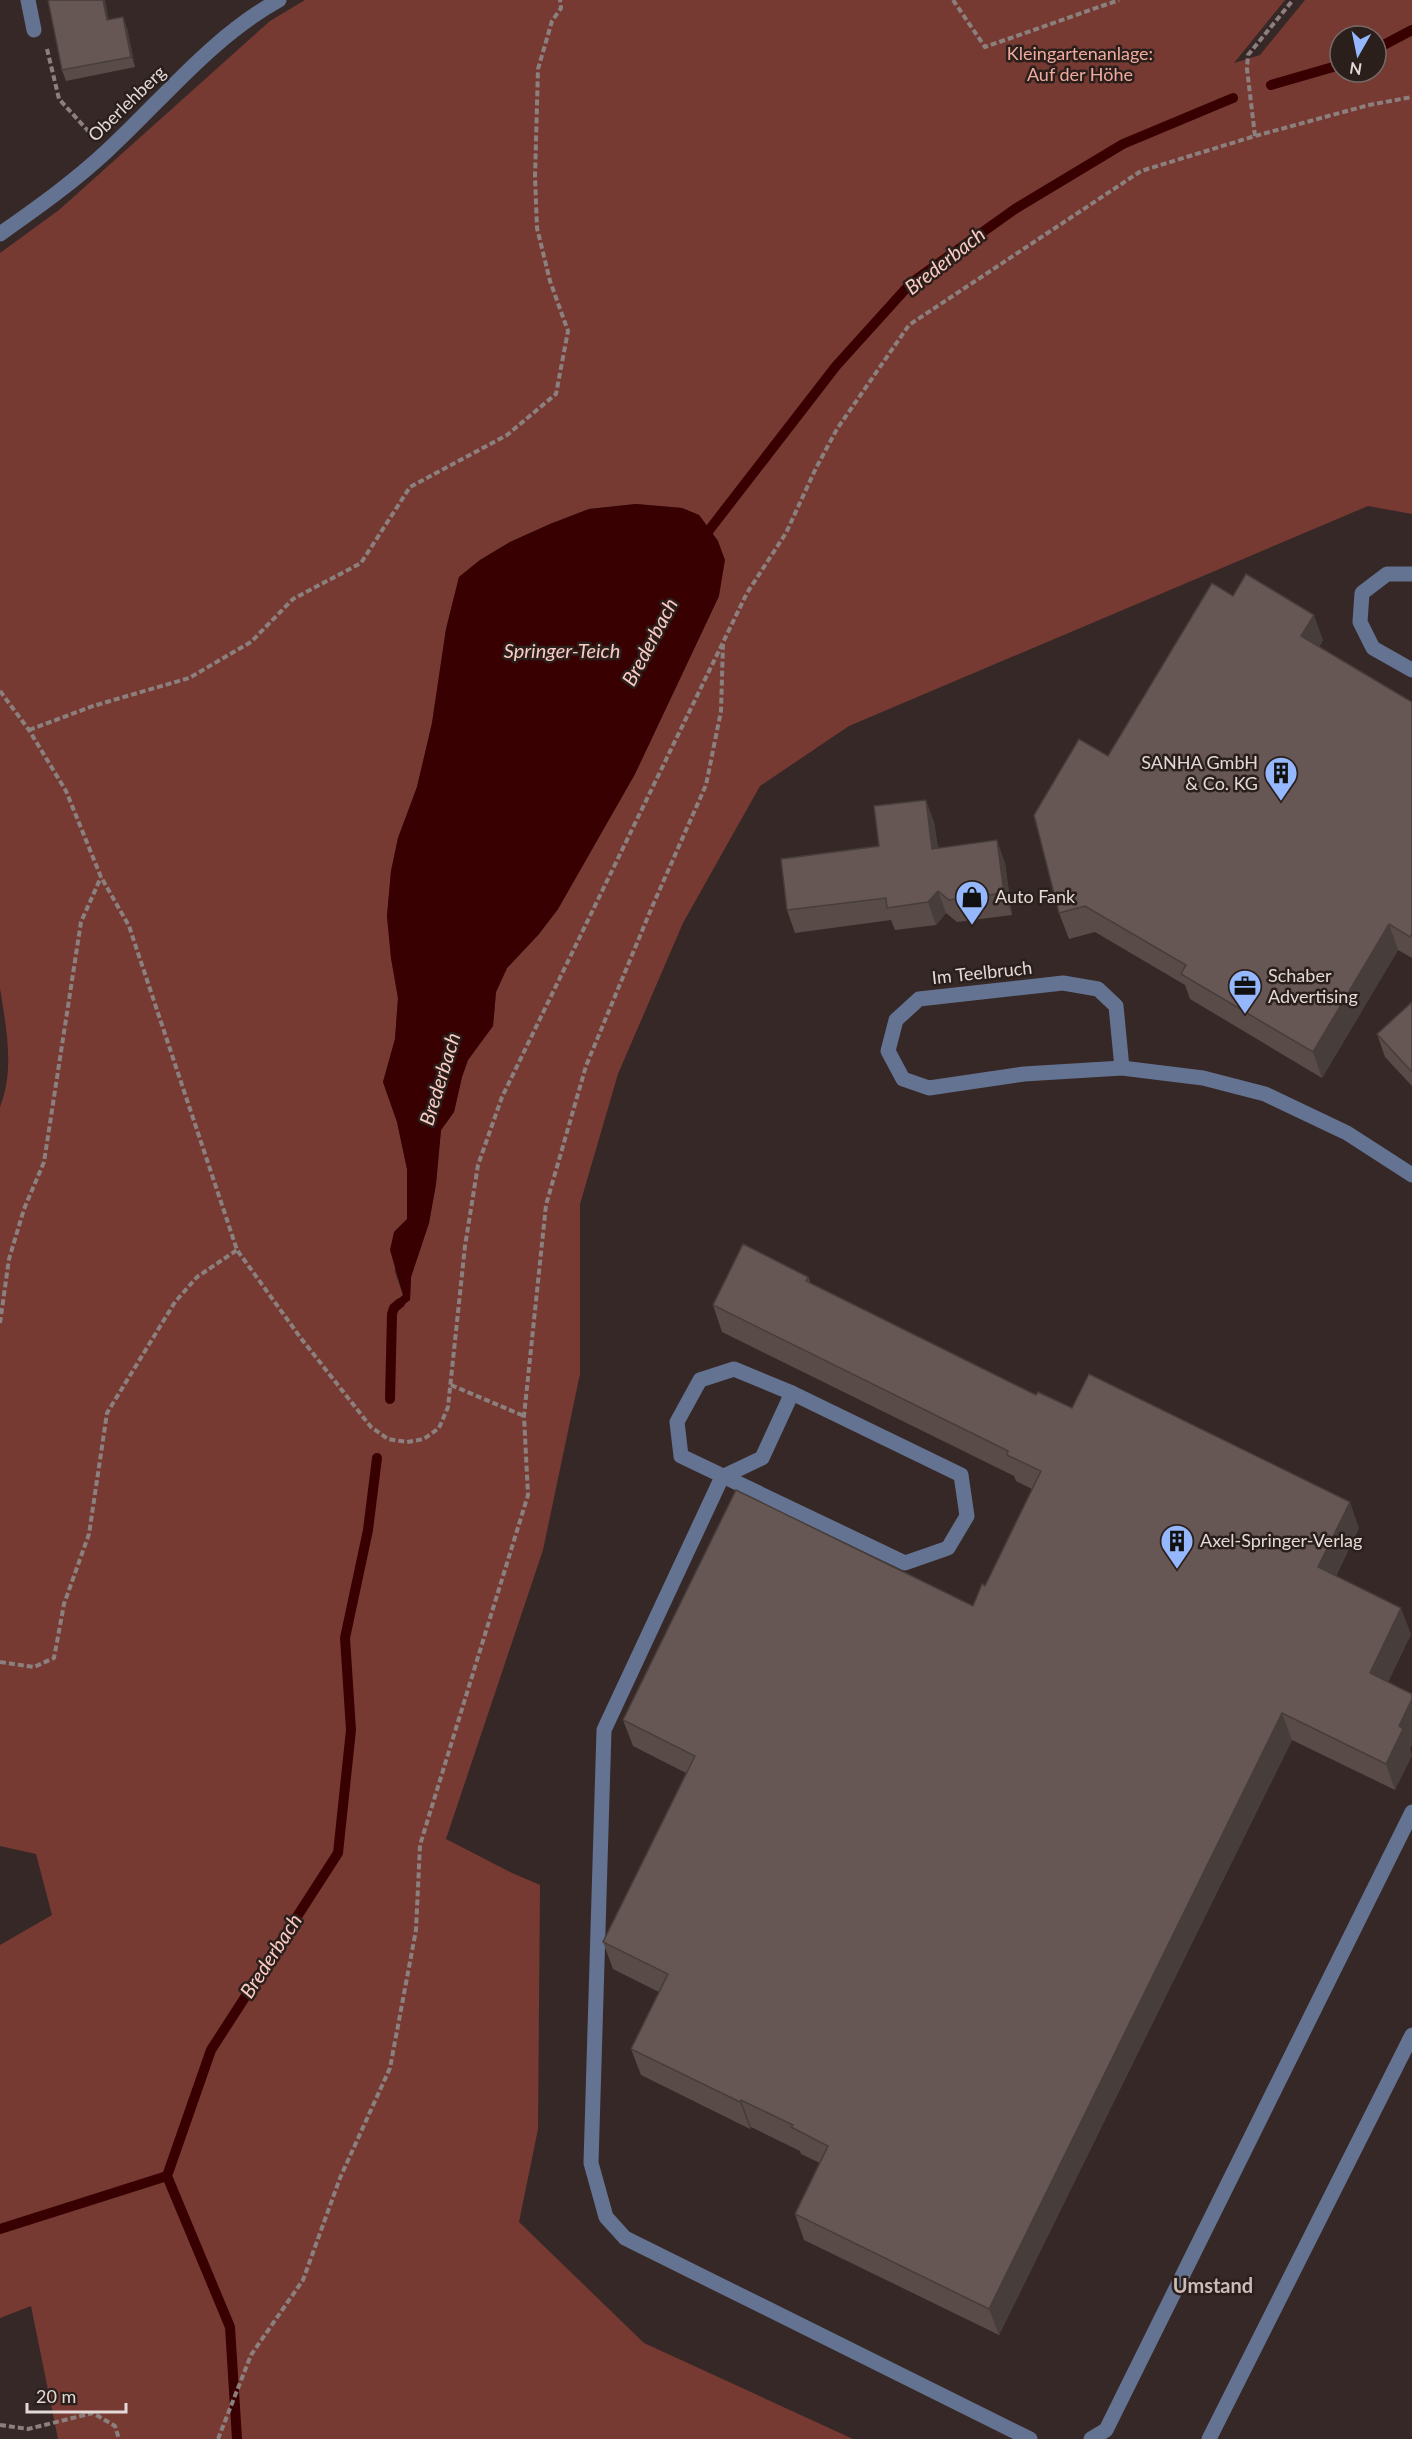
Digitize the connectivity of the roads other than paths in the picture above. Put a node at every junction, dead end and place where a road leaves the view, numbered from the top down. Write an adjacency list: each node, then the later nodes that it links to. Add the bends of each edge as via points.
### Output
1 (28, 0): 3 (street)
2 (279, 0): 4 (street, Oberlehberg, via 258,11 208,51 107,152)
3 (34, 30)
4 (0, 234)
5 (1412, 574): 6 (street, via 1387,574 1362,593 1360,622 1373,648)
6 (1412, 670)
7 (1122, 1068): 7 (street, Im Teelbruch, via 1116,1006 1098,989 1063,983 919,999 896,1020 888,1051 903,1079 929,1088 1024,1074); 8 (street, Im Teelbruch, via 1203,1078 1266,1094 1347,1133)
8 (1412, 1175)
9 (792, 1393): 10 (street, via 762,1458); 10 (street, via 734,1369 699,1380 677,1422 681,1456); 10 (street, via 961,1475 967,1516 948,1548 905,1563)
10 (722, 1477): 13 (street, via 604,1730 591,2163 606,2217 626,2238)
11 (1412, 1812): 14 (street, via 1106,2430)
12 (1412, 2035): 15 (street)
13 (1030, 2439)
14 (1091, 2439)
15 (1209, 2439)

